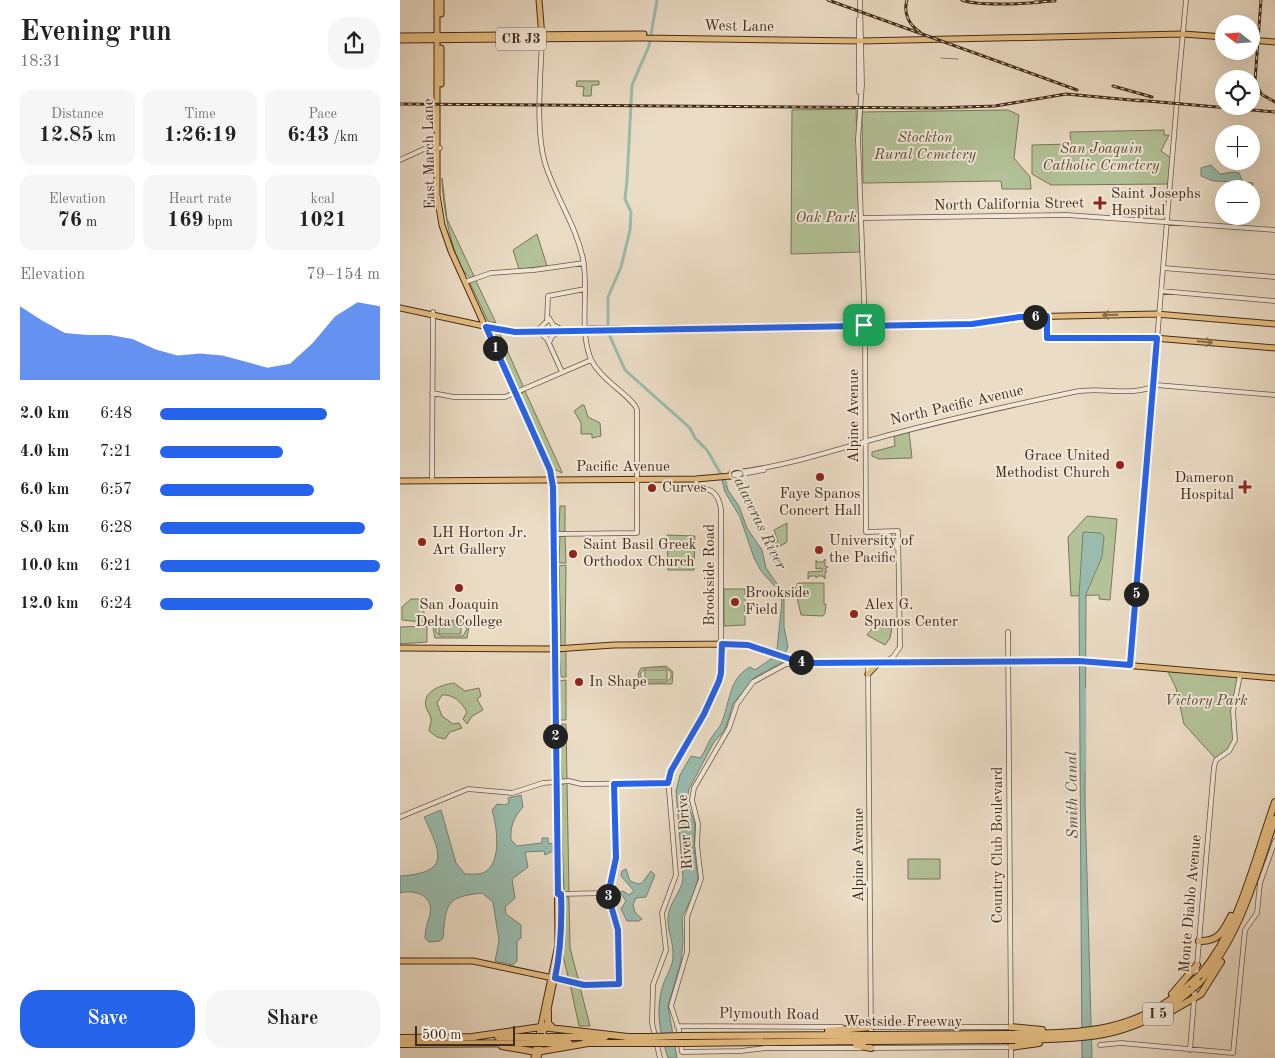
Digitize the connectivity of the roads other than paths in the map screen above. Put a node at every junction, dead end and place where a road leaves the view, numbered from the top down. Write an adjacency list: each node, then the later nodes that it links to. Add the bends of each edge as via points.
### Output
1 (439, 0): 11 (main road, East March Lane)
2 (539, 0): 12 (main road)
3 (1186, 0): 5 (street)
4 (860, 1): 15 (street, Alpine Avenue)
5 (1183, 34): 9 (main road, West Lane / CR J3); 10 (main road, CR J3); 21 (street)
6 (400, 36): 11 (main road, West Lane / CR J3)
7 (662, 36): 12 (main road, West Lane / CR J3); 13 (main road, West Lane / CR J3); 13 (main road, West Lane / CR J3)
8 (1051, 36): 9 (main road, West Lane / CR J3); 9 (main road, West Lane / CR J3); 15 (main road, West Lane / CR J3)
9 (1077, 36)
10 (1215, 36)
11 (439, 37): 12 (main road, West Lane / CR J3); 14 (main road, West Lane / CR J3); 18 (main road, East March Lane)
12 (542, 37): 23 (street, via 543,154)
13 (684, 37): 15 (main road, West Lane / CR J3); 15 (main road, West Lane / CR J3)
14 (400, 40)
15 (860, 40): 20 (street, Alpine Avenue, via 858,119)
16 (1260, 41): 17 (main road)
17 (1275, 42)
18 (439, 148): 19 (street, via 424,149); 26 (main road, East March Lane, via 437,195 440,214 448,242)
19 (400, 160)
20 (862, 218): 21 (street, North California Street, via 1067,215); 40 (street, Alpine Avenue)
21 (1167, 221): 22 (street, North California Street); 24 (street)
22 (1275, 230)
23 (584, 262): 26 (street, via 496,272); 27 (street)
24 (1163, 268): 25 (street); 28 (street)
25 (1275, 277)
26 (467, 282): 33 (main road, East March Lane); 41 (main road, East March Lane)
27 (585, 290): 29 (street); 44 (street)
28 (1161, 291): 30 (street); 36 (street)
29 (556, 294): 31 (street); 31 (street, via 548,296)
30 (1275, 301)
31 (549, 304): 35 (street)
32 (400, 306): 34 (main road)
33 (477, 308): 38 (main road, via 479,320); 41 (main road, East March Lane)
34 (433, 314): 38 (main road); 41 (main road); 57 (street)
35 (549, 314): 42 (street); 43 (street, via 552,325)
36 (1159, 315): 37 (main road, one-way to 37); 39 (main road); 45 (street)
37 (1047, 316): 40 (main road, via 980,324); 45 (main road, via 1047,338)
38 (472, 321): 41 (main road)
39 (1275, 324)
40 (864, 325): 44 (main road); 61 (street, Alpine Avenue)
41 (487, 326): 42 (main road, via 515,332); 58 (main road)
42 (539, 330): 43 (main road); 46 (street)
43 (559, 330): 44 (main road); 46 (street)
44 (587, 330): 47 (street)
45 (1157, 338): 48 (main road, one-way to 48); 54 (street)
46 (549, 343): 50 (street)
47 (587, 348): 49 (street); 51 (street, via 585,358)
48 (1275, 348)
49 (591, 360): 51 (street); 69 (street, via 604,379 636,405)
50 (558, 364): 52 (street); 53 (street)
51 (579, 364): 52 (street)
52 (570, 368): 53 (street)
53 (562, 372): 58 (street)
54 (1153, 387): 55 (street, North Pacific Avenue); 56 (street); 59 (street); 60 (street, North Pacific Avenue)
55 (1129, 391): 56 (street, North Pacific Avenue); 61 (street, North Pacific Avenue, via 1077,391)
56 (1147, 391): 59 (street)
57 (432, 393): 58 (street, via 457,398 505,397); 71 (street)
58 (517, 393): 68 (main road)
59 (1152, 394): 90 (street)
60 (1275, 395)
61 (866, 441): 63 (street, North Pacific Avenue, via 771,468); 76 (street, Alpine Avenue)
62 (706, 475): 65 (main road, North Pacific Avenue); 66 (main road, North Pacific Avenue); 74 (main road)
63 (731, 475): 66 (main road, North Pacific Avenue)
64 (620, 476): 68 (main road, North Pacific Avenue); 69 (main road, North Pacific Avenue); 72 (main road)
65 (665, 476): 69 (main road, North Pacific Avenue); 73 (main road)
66 (715, 476): 74 (main road, North Pacific Avenue)
67 (486, 477): 68 (main road, North Pacific Avenue); 71 (main road, North Pacific Avenue); 75 (main road)
68 (554, 478): 72 (main road, Pacific Avenue); 75 (main road, Pacific Avenue); 79 (main road)
69 (637, 478): 72 (main road, Pacific Avenue); 73 (main road, Pacific Avenue); 79 (street, via 637,533)
70 (400, 479): 71 (main road, North Pacific Avenue)
71 (432, 479): 75 (main road, Pacific Avenue)
72 (613, 479)
73 (657, 479): 74 (main road, Pacific Avenue)
74 (696, 479): 82 (street, Brookside Road, via 697,488 712,490 720,504)
75 (472, 480)
76 (866, 521): 77 (street, via 870,530); 77 (street, Alpine Avenue, via 866,532)
77 (875, 532): 78 (street)
78 (883, 532): 80 (street, via 893,539); 80 (street, via 898,532)
79 (556, 534): 84 (main road)
80 (898, 555): 88 (street, via 900,647)
81 (1008, 632): 85 (street, Country Club Boulevard)
82 (722, 644): 84 (main road); 89 (main road, via 748,645); 95 (street, Brookside Road, via 719,681 671,771)
83 (400, 648): 84 (main road)
84 (556, 649): 94 (main road)
85 (1008, 661): 88 (main road); 90 (main road, via 1085,661); 117 (street, Country Club Boulevard)
86 (868, 662): 87 (main road); 89 (main road); 91 (street, Alpine Avenue)
87 (879, 662): 88 (main road); 91 (main road)
88 (886, 662)
89 (809, 663): 114 (street, River Drive, via 786,664 751,685 694,788 692,800 698,824 701,879 687,917 687,952 672,1000)
90 (1130, 665): 92 (main road)
91 (868, 674): 116 (street, Alpine Avenue)
92 (1240, 675): 93 (main road); 105 (street, Monte Diablo Avenue, via 1233,712 1235,740 1228,752 1216,760)
93 (1274, 677)
94 (557, 782): 96 (street); 98 (street, via 538,784 512,793 466,790); 102 (main road)
95 (668, 783): 96 (street); 137 (street, Brookside Road, via 676,875 662,913 666,950 654,985 652,1023)
96 (614, 784): 101 (street, via 616,858)
97 (1275, 802): 103 (highway)
98 (400, 817)
99 (1275, 820): 103 (highway, Westside Freeway / I 5)
100 (1275, 841): 135 (street, via 1260,883 1257,913 1245,930 1233,1052)
101 (608, 894): 102 (street); 109 (street, via 618,930 618,986 584,985)
102 (560, 895): 109 (main road)
103 (1237, 913): 104 (highway, Westside Freeway / I 5); 105 (highway, via 1218,938); 108 (highway, Westside Freeway / I 5, via 1219,948)
104 (1235, 931): 110 (highway, Westside Freeway / I 5, via 1217,961); 111 (highway, via 1205,989)
105 (1199, 942): 107 (street, Monte Diablo Avenue)
106 (400, 961): 109 (main road, via 466,960)
107 (1197, 965): 108 (highway)
108 (1196, 974): 110 (highway, Westside Freeway / I 5, bridge); 111 (street, Monte Diablo Avenue); 113 (highway)
109 (553, 978): 112 (main road); 115 (main road)
110 (1194, 985): 113 (highway, Westside Freeway / I 5); 119 (highway, Westside Freeway / I 5, via 1156,1015)
111 (1192, 1002): 119 (highway, via 1150,1022); 135 (street, Monte Diablo Avenue)
112 (547, 1015): 115 (main road); 118 (highway)
113 (1136, 1019): 120 (highway, Westside Freeway / I 5)
114 (677, 1026): 124 (street, Plymouth Road); 134 (street, River Drive, via 682,1052)
115 (543, 1027): 118 (highway); 122 (highway); 136 (main road)
116 (871, 1027): 117 (street); 124 (highway); 134 (street, Alpine Avenue)
117 (1011, 1027): 121 (highway); 133 (street, Country Club Boulevard)
118 (553, 1028): 126 (highway)
119 (1121, 1031): 120 (highway, Westside Freeway / I 5)
120 (1101, 1033): 121 (highway, Westside Freeway / I 5)
121 (1075, 1036): 124 (highway, Westside Freeway / I 5, bridge); 133 (highway)
122 (472, 1037): 125 (highway); 128 (highway)
123 (595, 1037): 126 (highway); 126 (highway, via 588,1043); 129 (highway); 129 (highway)
124 (799, 1037): 127 (highway, via 710,1036); 127 (highway, via 770,1041); 134 (highway)
125 (400, 1038)
126 (578, 1038): 128 (highway, bridge); 136 (highway)
127 (683, 1039): 129 (highway, bridge)
128 (534, 1040): 130 (highway)
129 (650, 1040)
130 (481, 1043): 131 (highway); 136 (highway)
131 (400, 1044)
132 (1100, 1045): 135 (street, via 1121,1043)
133 (1011, 1047): 134 (street); 138 (street, Country Club Boulevard)
134 (871, 1048)
135 (1190, 1050)
136 (537, 1055)
137 (660, 1058)
138 (1011, 1058)

